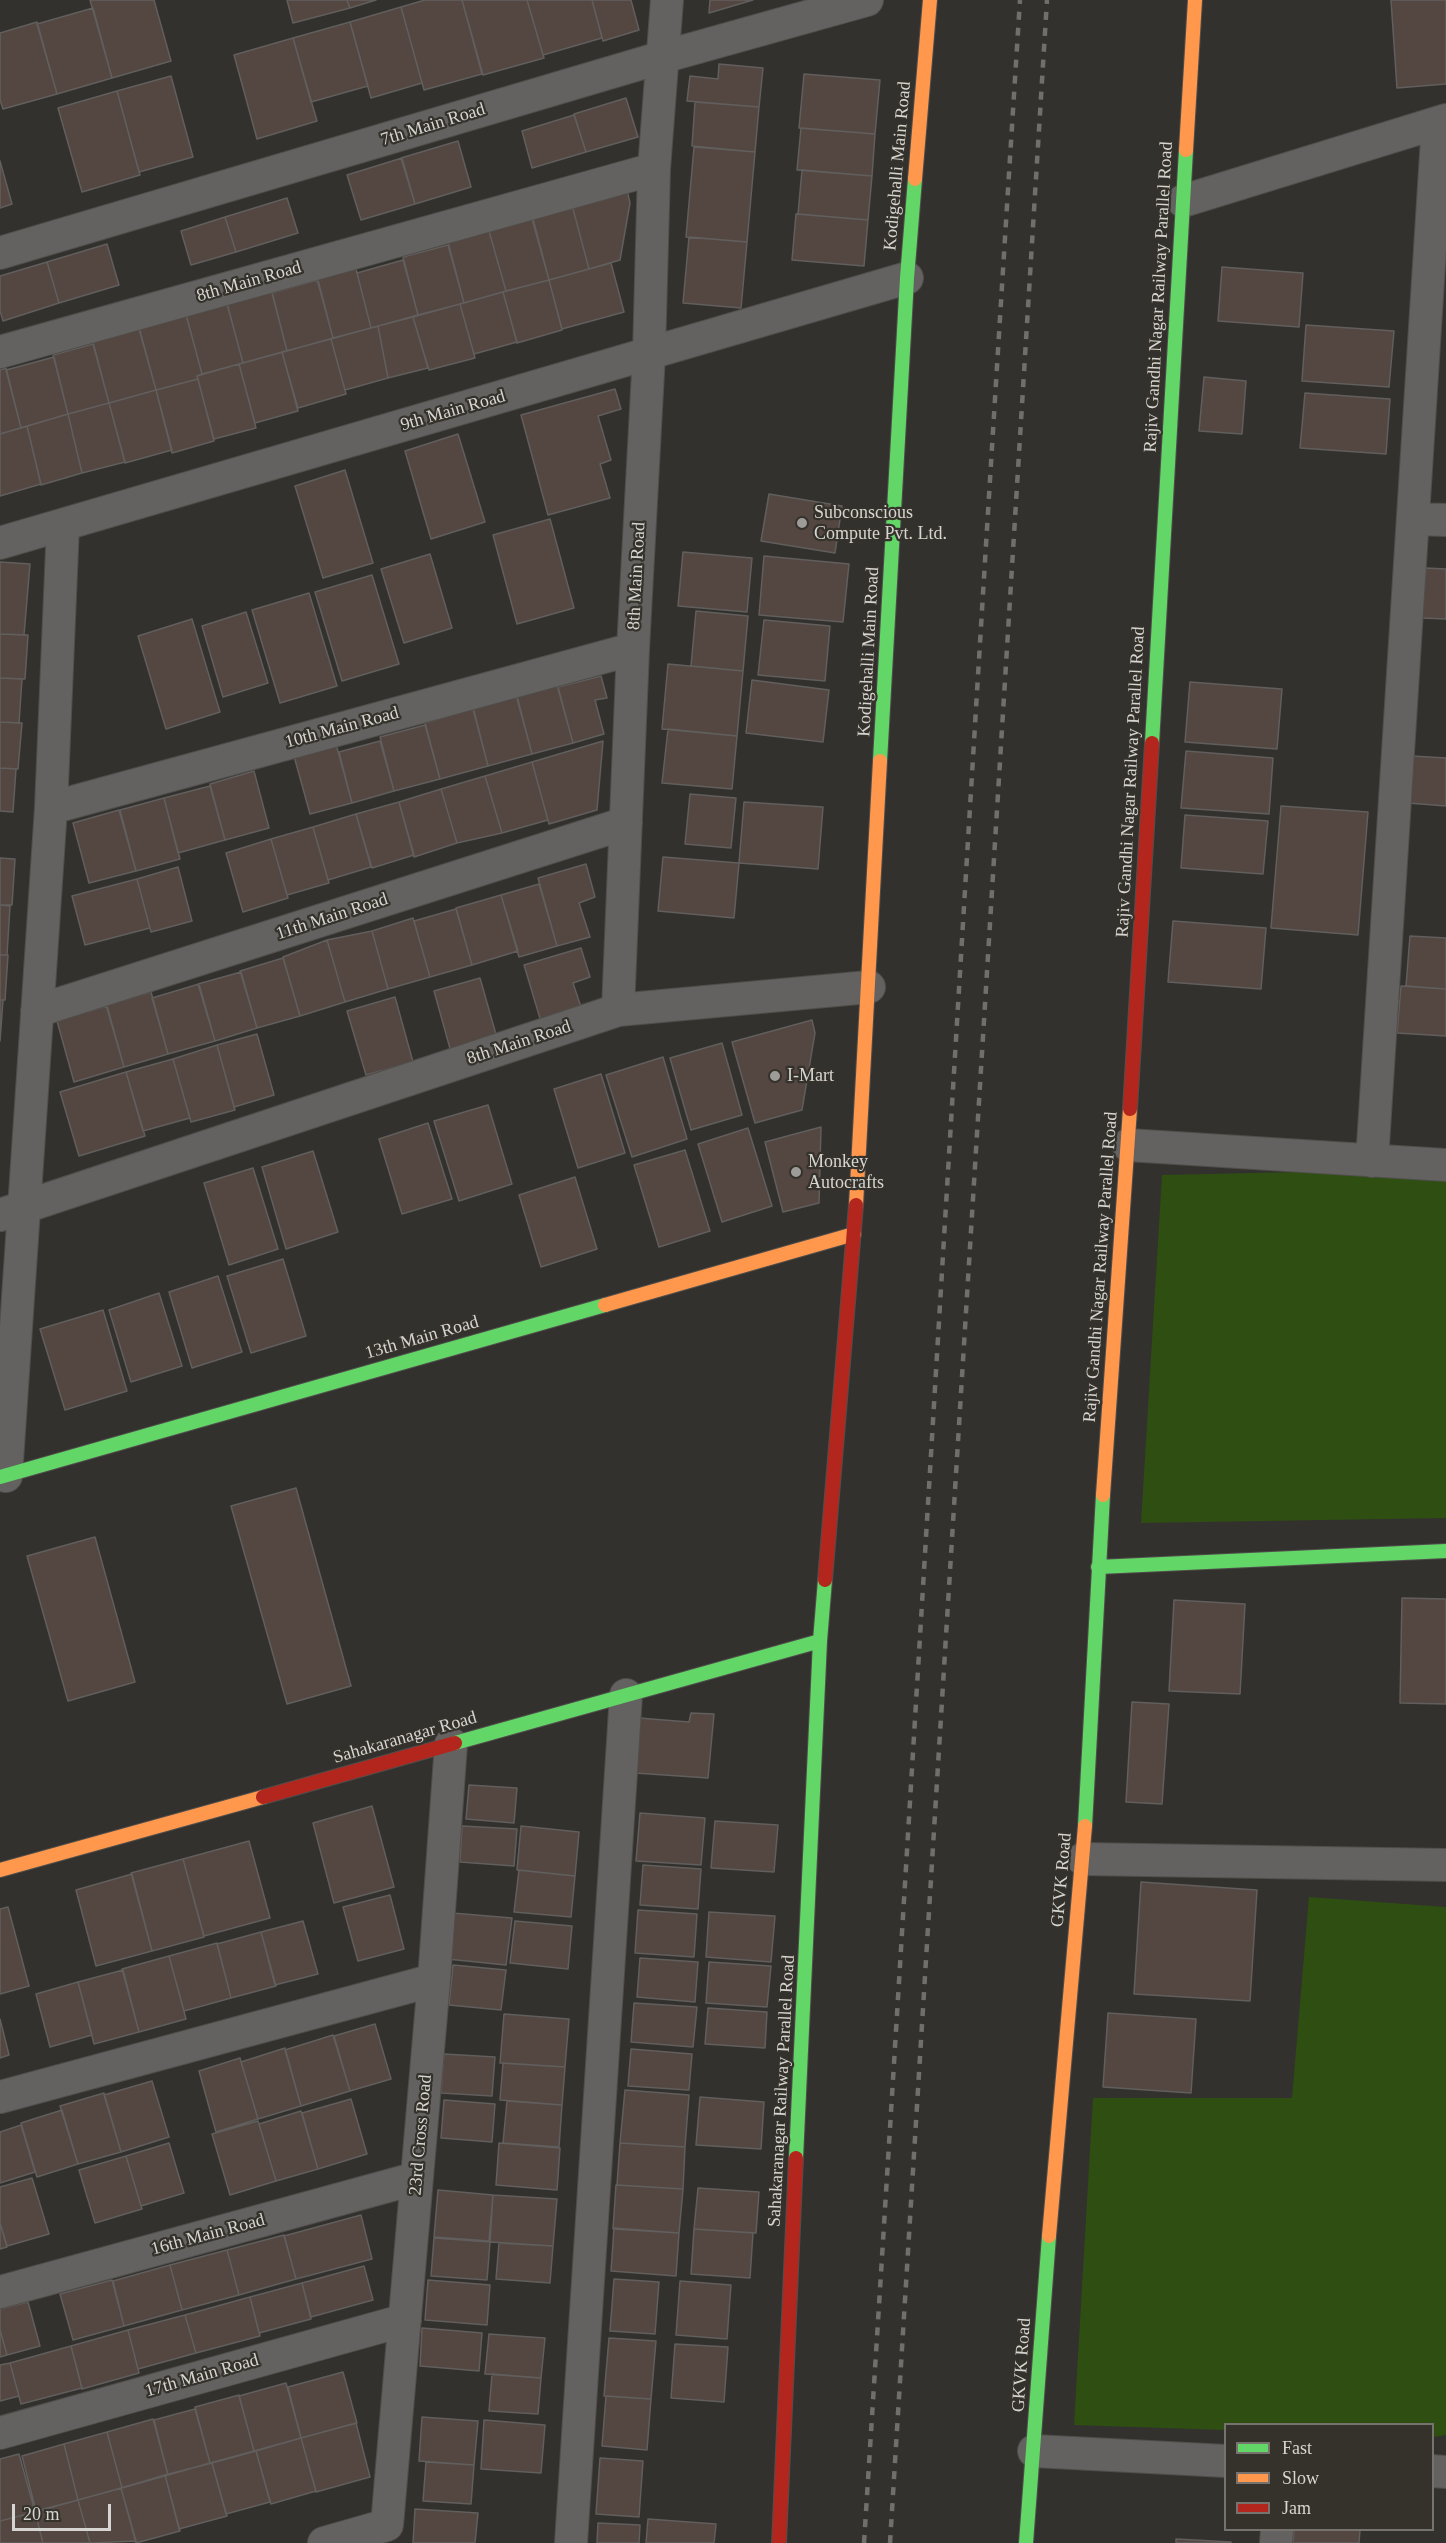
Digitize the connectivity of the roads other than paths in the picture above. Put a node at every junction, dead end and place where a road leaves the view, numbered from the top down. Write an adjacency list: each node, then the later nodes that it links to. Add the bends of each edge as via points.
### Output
1 (668, 0): 5 (street)
2 (867, 0): 5 (street, 7th Main Road)
3 (930, 0): 10 (street, Kodigehalli Main Road)
4 (1195, 0): 8 (street, Rajiv Gandhi Nagar Railway Parallel Road)
5 (663, 57): 7 (street); 9 (street, 7th Main Road)
6 (1442, 122): 8 (street); 13 (street)
7 (654, 169): 11 (street, 8th Main Road); 12 (street, 8th Main Road)
8 (1183, 201): 23 (street, Rajiv Gandhi Nagar Railway Parallel Road)
9 (0, 253)
10 (907, 278): 12 (street, 9th Main Road); 20 (street, Kodigehalli Main Road)
11 (0, 352)
12 (648, 354): 15 (street, 9th Main Road); 17 (street, 8th Main Road)
13 (1413, 519): 14 (street); 24 (street)
14 (1446, 520)
15 (63, 525): 16 (street, 9th Main Road); 18 (street)
16 (0, 543)
17 (633, 649): 18 (street, 10th Main Road); 19 (street, 8th Main Road)
18 (51, 807): 22 (street)
19 (626, 823): 21 (street, 8th Main Road); 22 (street, 11th Main Road)
20 (869, 987): 21 (street); 27 (street, Kodigehalli Main Road)
21 (618, 1010): 26 (street, 8th Main Road)
22 (38, 1011): 26 (street)
23 (1128, 1145): 24 (street); 30 (street, Rajiv Gandhi Nagar Railway Parallel Road)
24 (1372, 1161): 25 (street)
25 (1446, 1165)
26 (13, 1211): 28 (street)
27 (854, 1234): 28 (street, 13th Main Road); 31 (street, Sahakaranagar Railway Parallel Road)
28 (3, 1477)
29 (1446, 1551): 30 (street)
30 (1098, 1567): 34 (street, GKVK Road)
31 (820, 1641): 32 (street, Sahakaranagar Road); 47 (street, Sahakaranagar Railway Parallel Road)
32 (626, 1695): 33 (street, Sahakaranagar Road); 46 (street)
33 (451, 1744): 36 (street, Sahakaranagar Road); 37 (street, 23rd Cross Road)
34 (1083, 1859): 35 (street); 43 (street, GKVK Road, via 1051,2206)
35 (1446, 1865)
36 (0, 1870)
37 (434, 1980): 38 (street); 39 (street, 23rd Cross Road)
38 (0, 2097)
39 (417, 2178): 40 (street, 16th Main Road); 41 (street, 23rd Cross Road)
40 (0, 2292)
41 (405, 2320): 42 (street, 17th Main Road); 45 (street, 23rd Cross Road, via 387,2525)
42 (0, 2433)
43 (1034, 2451): 44 (street); 48 (street, GKVK Road)
44 (1224, 2461)
45 (324, 2543)
46 (571, 2543)
47 (779, 2543)
48 (1026, 2543)

